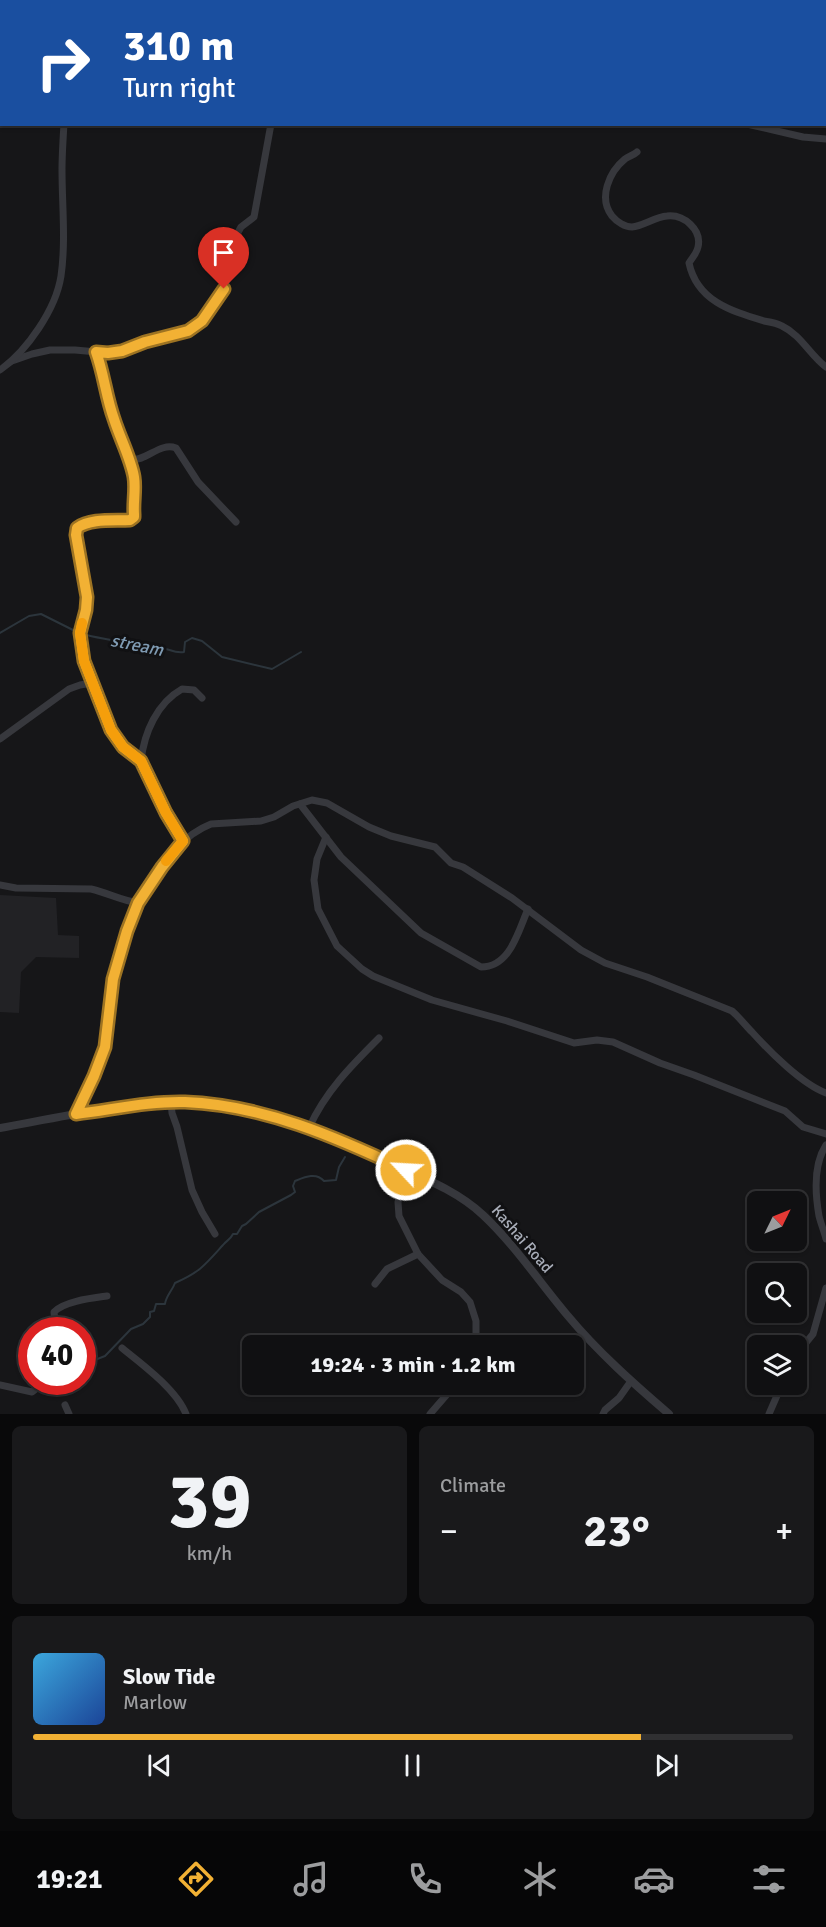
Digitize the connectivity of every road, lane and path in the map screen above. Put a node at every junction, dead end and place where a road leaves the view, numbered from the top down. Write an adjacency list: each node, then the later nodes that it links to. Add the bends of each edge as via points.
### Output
1 (64, 126): 7 (street, via 61,277 54,300 34,335)
2 (271, 126): 6 (street, via 254,217 236,236 234,265 208,315 179,334 122,351)
3 (756, 126): 4 (street)
4 (826, 139)
5 (637, 152): 8 (street, via 626,159 606,187 611,215 620,224 632,227 666,216 687,222 699,240 689,263 698,286 722,307 794,333)
6 (96, 352): 7 (street, via 50,350); 10 (street, via 113,417)
7 (12, 361): 9 (street)
8 (826, 367)
9 (0, 370)
10 (130, 460): 11 (street, via 144,459 173,446 198,482); 12 (street, via 135,480 132,519 77,528 87,597 81,646)
11 (236, 522)
12 (92, 683): 14 (street, via 69,690); 15 (street, via 116,738)
13 (202, 698): 15 (street, via 194,690 182,689 163,705 152,724)
14 (0, 739)
15 (141, 761): 18 (street)
16 (300, 804): 17 (street); 18 (street, via 261,820 212,824); 21 (street, via 320,801 391,836 435,847 451,863)
17 (326, 837): 21 (street, via 350,867 421,933 481,968 492,967 506,957); 28 (street, via 314,880 318,909 337,946 362,969 417,994 574,1043 613,1042 785,1111 803,1127)
18 (183, 841): 20 (street)
19 (0, 885): 20 (street, via 91,889)
20 (138, 903): 25 (street, via 113,979 105,1047)
21 (528, 909): 23 (street, via 581,950 605,963 732,1011 807,1084)
22 (379, 1038): 27 (street, via 343,1074 318,1108)
23 (826, 1093)
24 (171, 1102): 25 (street, Kashai Road); 27 (street, Kashai Road, via 259,1113); 31 (street, via 192,1190)
25 (76, 1114): 26 (street, Kashai Road)
26 (0, 1128)
27 (309, 1128): 30 (street, Kashai Road)
28 (826, 1134)
29 (826, 1144): 32 (street, via 816,1174 819,1216)
30 (406, 1170): 33 (street, via 398,1210); 41 (street, Kashai Road, via 438,1184 482,1214 570,1319)
31 (215, 1234)
32 (826, 1239)
33 (418, 1254): 34 (street, via 387,1269); 38 (street, via 470,1302)
34 (375, 1284)
35 (826, 1288): 39 (street, via 813,1334)
36 (107, 1296): 37 (street, via 58,1308)
37 (55, 1317)
38 (476, 1335)
39 (807, 1341)
40 (122, 1348): 48 (street, via 165,1386)
41 (631, 1381): 50 (street); 51 (street, Kashai Road)
42 (0, 1385): 43 (street)
43 (18, 1389)
44 (446, 1395): 49 (street)
45 (777, 1395): 52 (street)
46 (65, 1405): 47 (street)
47 (69, 1414)
48 (186, 1414)
49 (430, 1414)
50 (603, 1414)
51 (669, 1414)
52 (769, 1414)

